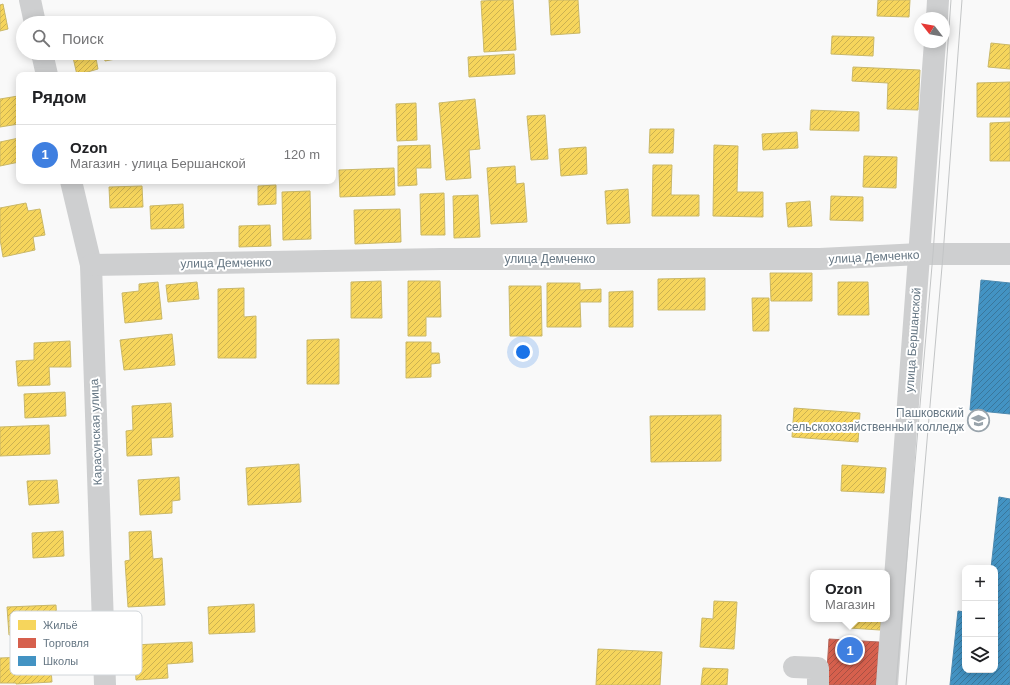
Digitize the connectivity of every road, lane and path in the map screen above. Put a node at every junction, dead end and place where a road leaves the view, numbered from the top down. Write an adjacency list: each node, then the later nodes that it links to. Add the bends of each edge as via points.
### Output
1 (30, 0): 4 (street)
2 (938, 0): 3 (street)
3 (937, 12)
4 (33, 16)
5 (935, 48): 9 (street, улица Бершанской)
6 (44, 60): 7 (street)
7 (46, 72)
8 (72, 184): 11 (street, Карасунская улица)
9 (920, 254): 10 (street, улица Демченко); 11 (street, улица Демченко, via 820,260 441,259); 17 (street, улица Бершанской)
10 (1010, 254)
11 (91, 265): 12 (street, Карасунская улица)
12 (103, 611)
13 (794, 667): 16 (street, via 818,668)
14 (105, 675): 15 (street, Карасунская улица)
15 (105, 685)
16 (818, 685)
17 (887, 685)

